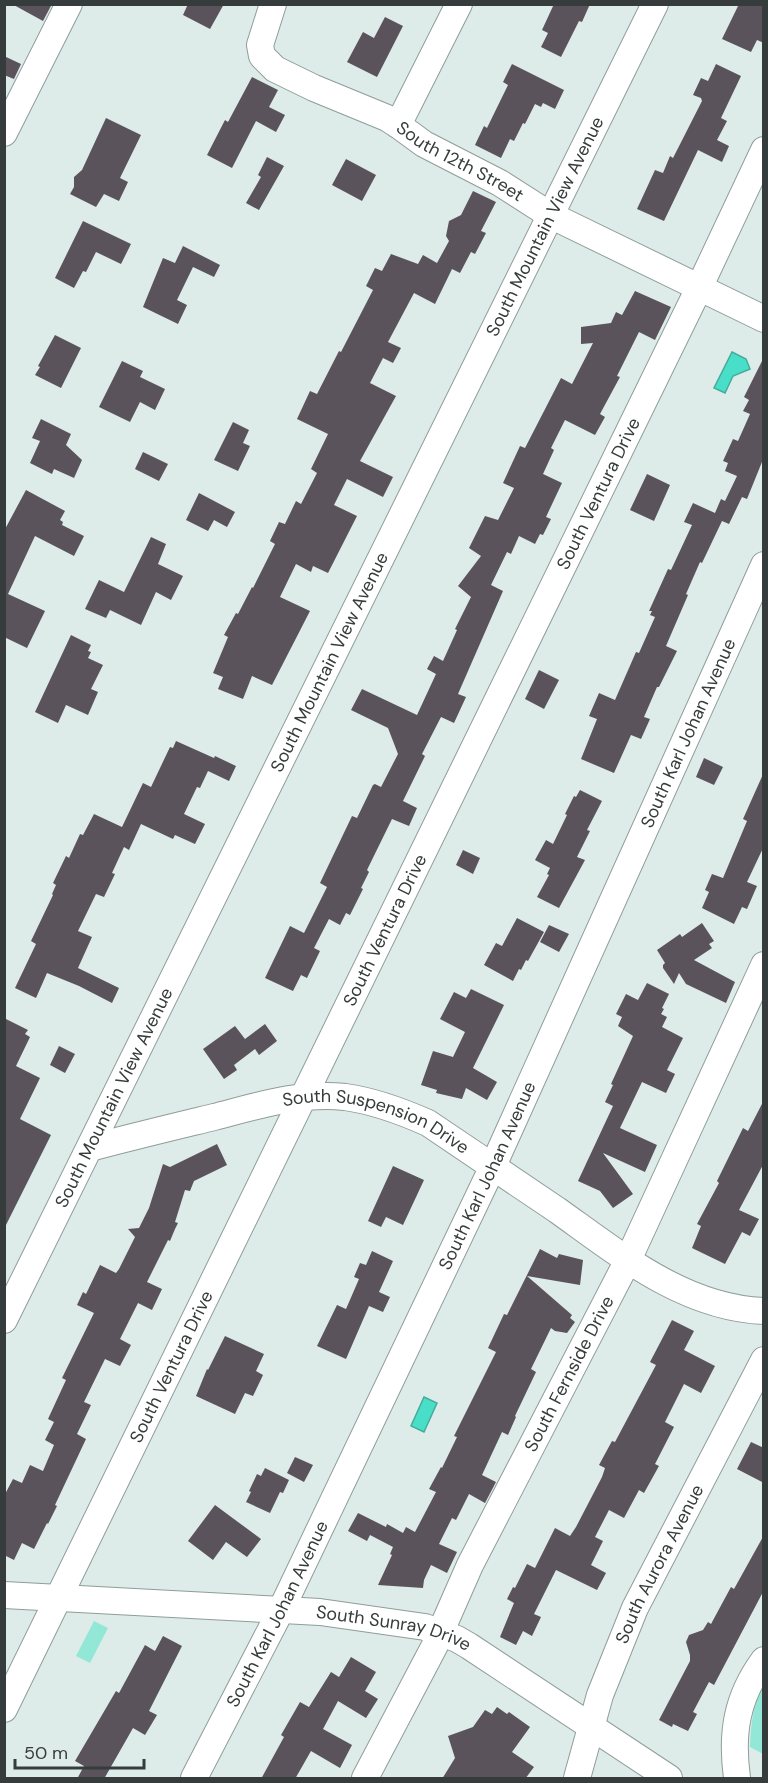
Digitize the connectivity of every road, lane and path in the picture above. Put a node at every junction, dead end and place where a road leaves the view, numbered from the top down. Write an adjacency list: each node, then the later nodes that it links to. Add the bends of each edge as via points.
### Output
1 (69, 4): 6 (street)
2 (273, 4): 5 (street, South 12th Street, via 260,51 268,64)
3 (459, 4): 5 (street)
4 (655, 4): 8 (street, South Mountain View Avenue)
5 (398, 124): 8 (street, South 12th Street, via 424,144 500,183)
6 (4, 133)
7 (764, 150): 9 (street, South Ventura Drive)
8 (550, 215): 9 (street, South 12th Street); 14 (street, South Mountain View Avenue)
9 (699, 288): 10 (street, South 12th Street); 13 (street, South Ventura Drive)
10 (764, 319)
11 (764, 565): 15 (street, South Karl Johan Avenue)
12 (764, 964): 16 (street, South Fernside Drive)
13 (304, 1096): 14 (street, South Suspension Drive); 15 (street, South Suspension Drive, via 344,1097 407,1113); 21 (street, South Ventura Drive)
14 (90, 1148): 18 (street, South Mountain View Avenue)
15 (493, 1166): 16 (street, South Suspension Drive); 22 (street, South Karl Johan Avenue)
16 (628, 1260): 17 (street, South Suspension Drive, via 702,1300); 23 (street, South Fernside Drive, via 470,1565)
17 (764, 1311)
18 (4, 1320)
19 (764, 1360): 26 (street, South Aurora Avenue, via 635,1608)
20 (4, 1595): 21 (street, South Sunray Drive)
21 (59, 1597): 22 (street, South Sunray Drive); 25 (street, South Ventura Drive)
22 (281, 1610): 23 (street, South Sunray Drive, via 401,1622); 27 (street, South Karl Johan Avenue)
23 (440, 1633): 26 (street, South Sunray Drive, via 478,1651); 28 (street, South Fernside Drive)
24 (764, 1660): 31 (street, via 746,1689 738,1714 734,1740)
25 (4, 1709)
26 (590, 1728): 29 (street, South Aurora Avenue); 30 (street, South Sunray Drive)
27 (194, 1779)
28 (365, 1779)
29 (577, 1779)
30 (669, 1779)
31 (737, 1779)

